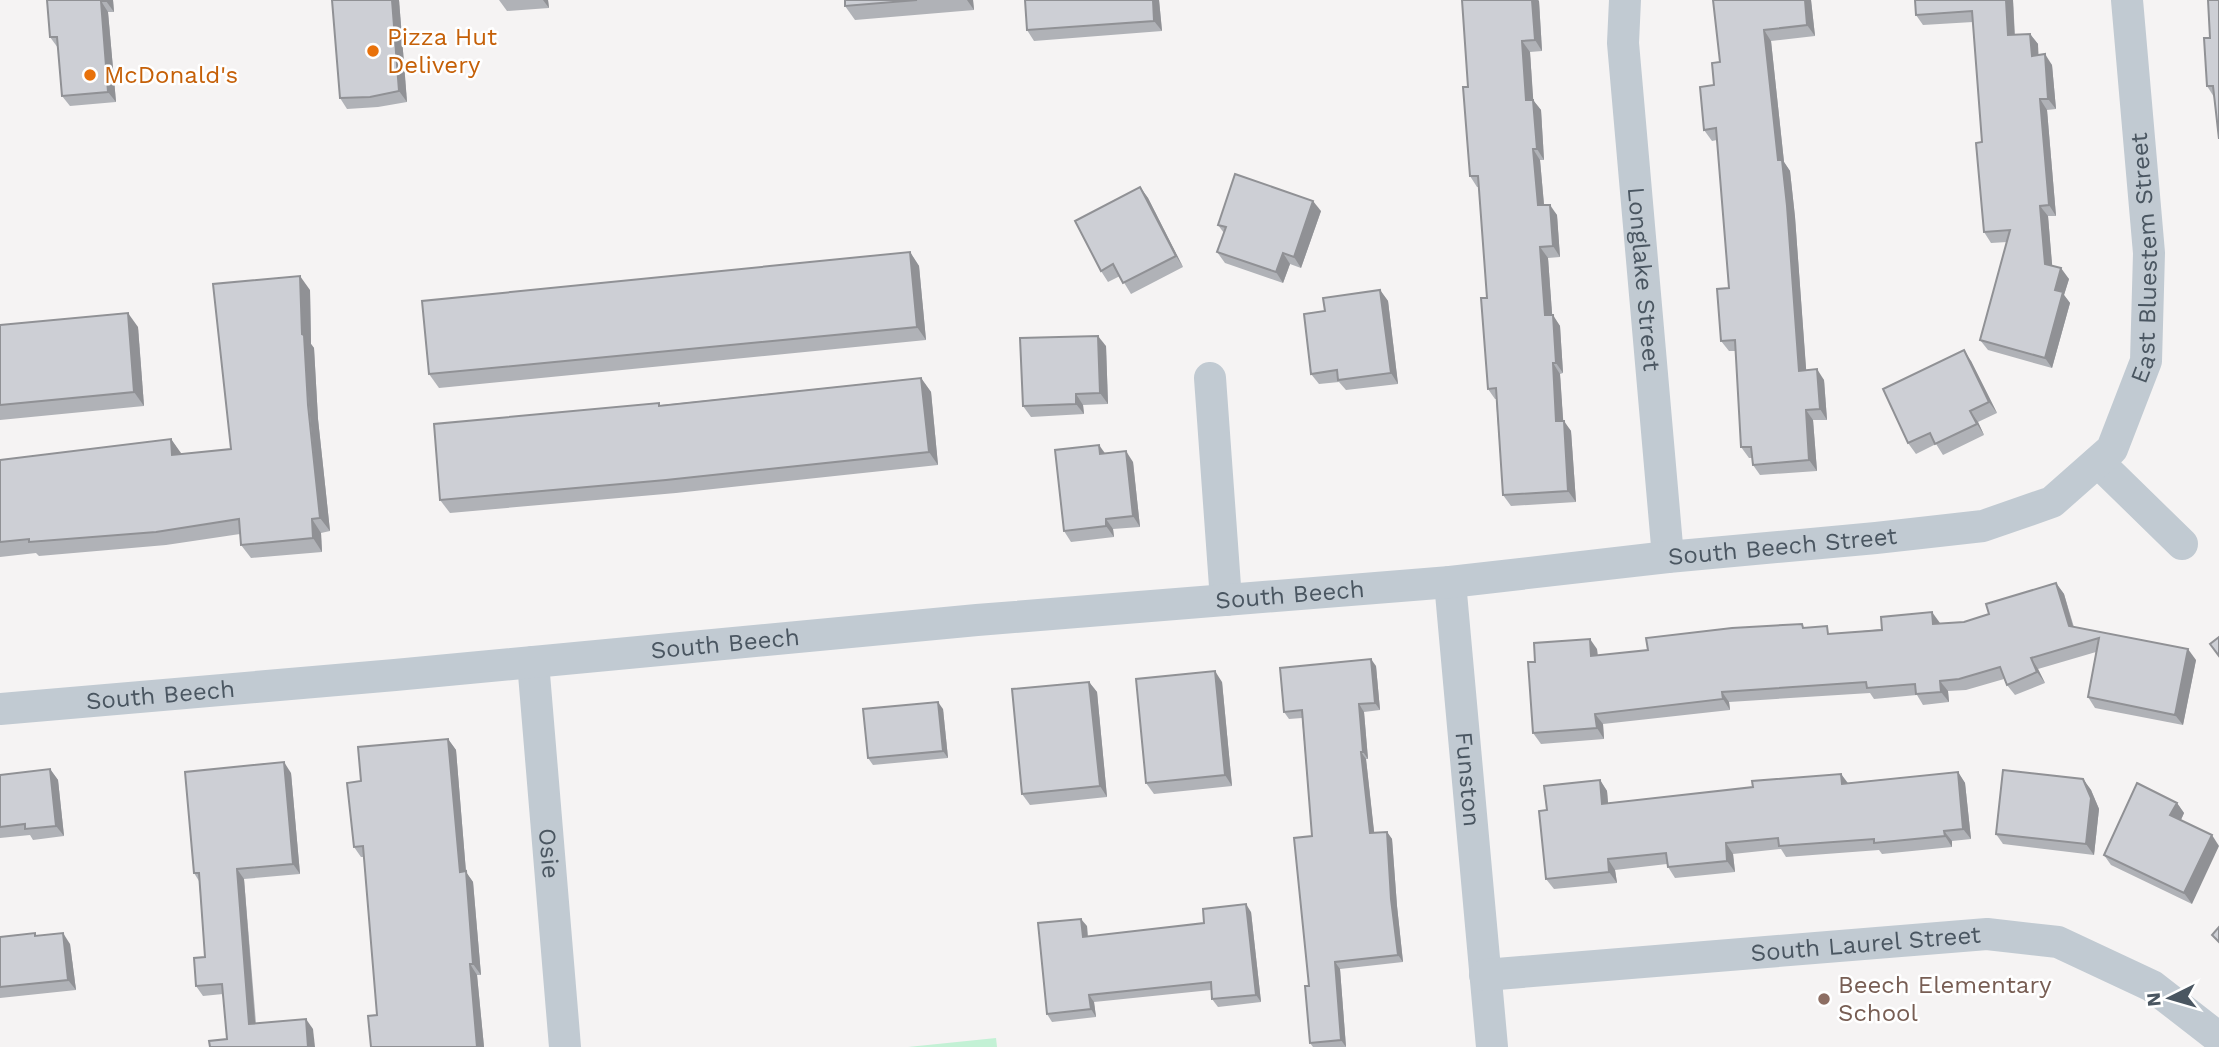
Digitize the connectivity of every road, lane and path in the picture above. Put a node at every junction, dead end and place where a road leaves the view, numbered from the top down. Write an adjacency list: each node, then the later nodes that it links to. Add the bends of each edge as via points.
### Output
1 (1625, 0): 6 (street, Longlake Street, via 1623,43)
2 (2127, 0): 4 (street, East Bluestem Street, via 2149,253 2146,360 2112,449)
3 (1210, 378): 8 (street)
4 (2098, 462): 5 (street); 6 (street, South Beech Street, via 2053,502 1983,526)
5 (2182, 544)
6 (1668, 557): 7 (street, South Beech Street)
7 (1450, 582): 8 (street, South Beech); 11 (street, Funston)
8 (1226, 600): 9 (street, South Beech)
9 (533, 662): 10 (street, South Beech); 13 (street, Osie)
10 (0, 709)
11 (1485, 975): 12 (street, South Laurel Street, via 1987,934 2058,942 2152,986); 14 (street, Funston)
12 (2219, 1038)
13 (565, 1047)
14 (1492, 1047)

